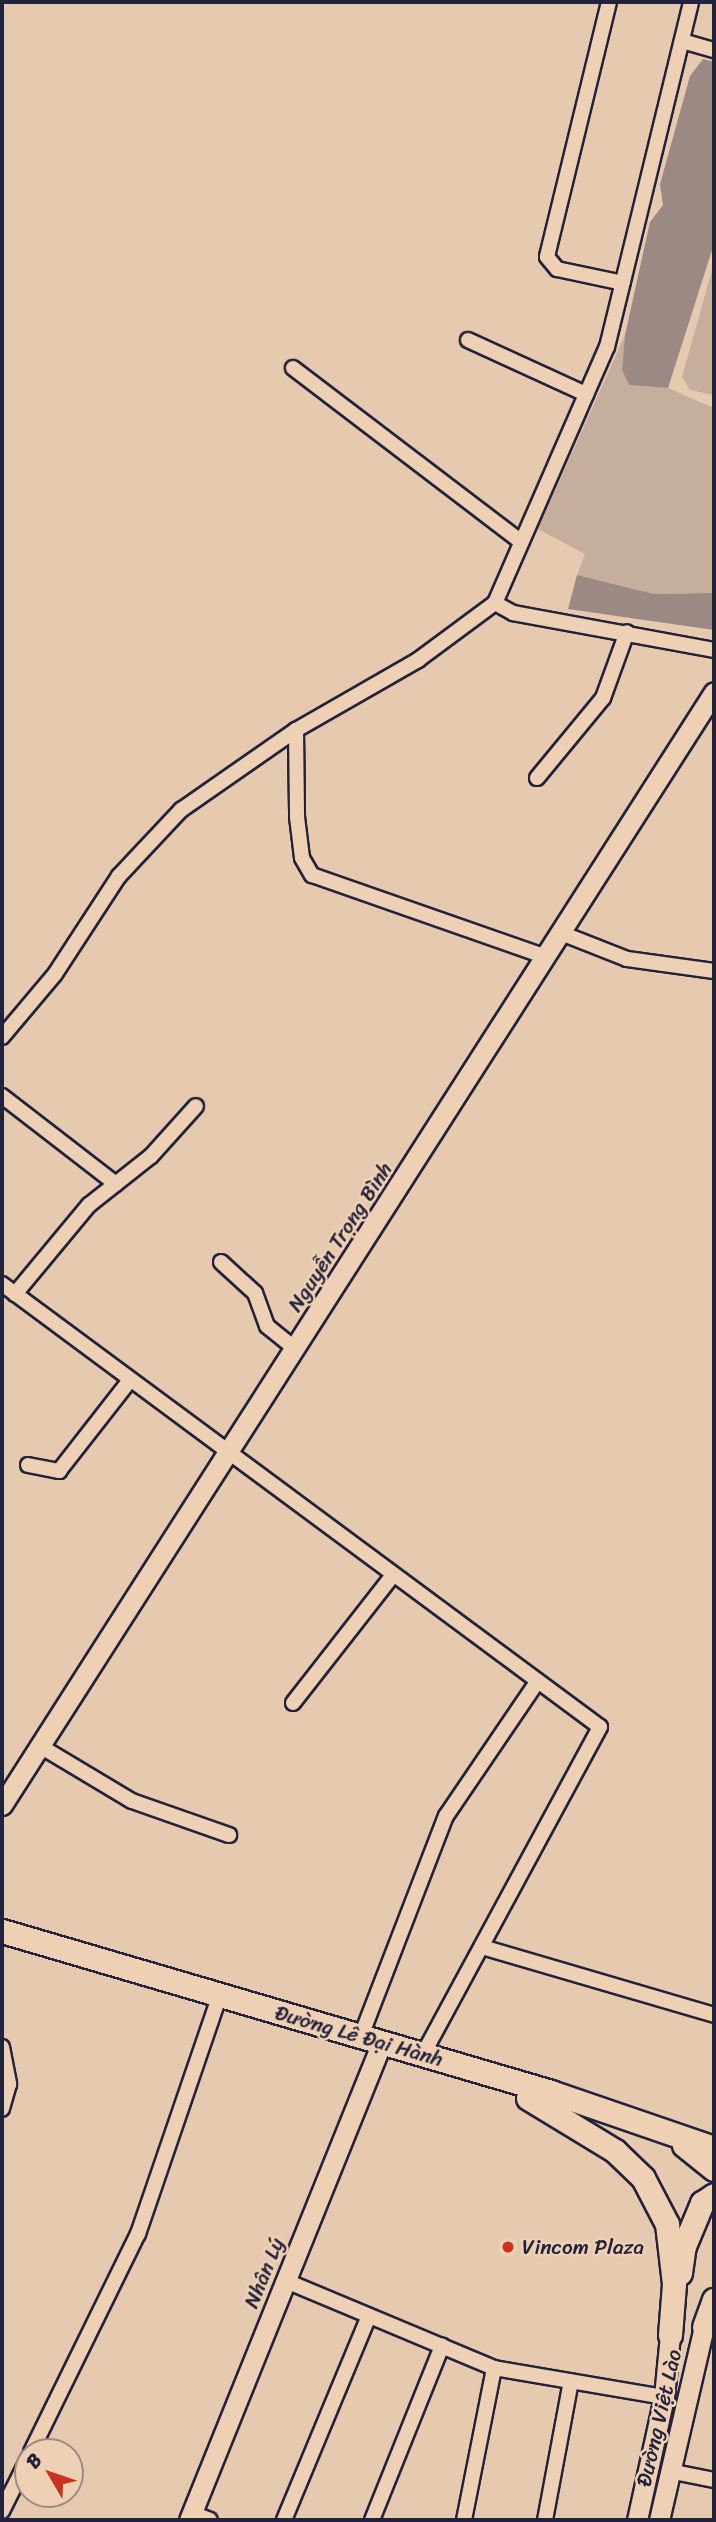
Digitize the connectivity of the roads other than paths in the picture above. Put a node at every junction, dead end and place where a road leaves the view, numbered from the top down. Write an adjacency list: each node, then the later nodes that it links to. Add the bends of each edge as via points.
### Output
1 (609, 2): 5 (street, via 547,257 557,269)
2 (691, 2): 3 (street)
3 (682, 41): 4 (street); 5 (street)
4 (714, 50)
5 (623, 283): 8 (street, via 607,347)
6 (468, 340): 8 (street)
7 (293, 368): 9 (street)
8 (586, 394): 9 (street)
9 (520, 542): 10 (street)
10 (495, 603): 11 (street, via 513,613); 14 (street, via 418,660)
11 (627, 632): 12 (street); 15 (street, via 603,698)
12 (714, 650)
13 (714, 692): 16 (street, Nguyễn Trọng Bình)
14 (296, 730): 17 (street, via 297,817 302,858 313,875); 19 (street, via 181,810 119,876 55,974)
15 (537, 778)
16 (561, 933): 17 (street, Nguyễn Trọng Bình); 18 (street, via 626,959)
17 (546, 957): 26 (street, Nguyễn Trọng Bình)
18 (714, 971)
19 (2, 1037)
20 (2, 1096): 22 (street)
21 (196, 1106): 22 (street, via 151,1156)
22 (116, 1184): 25 (street, via 71,1224)
23 (221, 1262): 26 (street, via 255,1293 267,1325)
24 (2, 1284): 25 (street)
25 (15, 1294): 27 (street)
26 (295, 1349): 28 (street, Nguyễn Trọng Bình)
27 (130, 1380): 28 (street); 29 (street, via 59,1471)
28 (229, 1454): 30 (street); 33 (street, Nguyễn Trọng Bình)
29 (28, 1465)
30 (393, 1575): 31 (street); 32 (street)
31 (537, 1682): 37 (street, via 600,1727); 40 (street, via 446,1816)
32 (293, 1703)
33 (40, 1746): 34 (street, Nguyễn Trọng Bình); 35 (street, via 132,1801)
34 (2, 1805)
35 (229, 1835)
36 (2, 1931): 38 (main road, Đường Lê Đại Hành)
37 (482, 1947): 39 (street); 42 (street)
38 (220, 1995): 40 (main road, Đường Lê Đại Hành); 58 (street, via 138,2234)
39 (714, 2015)
40 (372, 2039): 42 (main road, Đường Lê Đại Hành); 49 (street, Nhân Lý)
41 (2, 2047): 44 (street, via 9,2084)
42 (424, 2054): 43 (main road, Đường Lê Đại Hành)
43 (463, 2066): 45 (main road, Đường Lê Đại Hành); 53 (main road, via 562,2114 643,2178 667,2224 674,2284)
44 (2, 2109)
45 (643, 2125): 46 (main road, Đường Lê Đại Hành); 47 (main road, via 697,2152)
46 (714, 2148)
47 (714, 2169)
48 (714, 2195): 53 (main road, via 702,2203 684,2246)
49 (286, 2281): 51 (street); 63 (street, Nhân Lý)
50 (714, 2300): 52 (main road)
51 (369, 2316): 54 (street); 65 (street)
52 (709, 2320): 59 (street, Đường Việt Lào)
53 (670, 2335): 57 (street, Đường Việt Lào)
54 (442, 2346): 55 (street); 66 (street)
55 (494, 2368): 56 (street); 67 (street)
56 (571, 2381): 57 (street); 68 (street)
57 (664, 2397): 69 (street, Đường Việt Lào)
58 (38, 2438)
59 (669, 2471): 60 (street); 70 (street, Đường Việt Lào)
60 (714, 2480)
61 (14, 2487): 62 (street)
62 (2, 2511): 64 (street)
63 (197, 2518)
64 (13, 2520)
65 (284, 2520)
66 (372, 2520)
67 (464, 2520)
68 (545, 2520)
69 (637, 2520)
70 (659, 2520)

